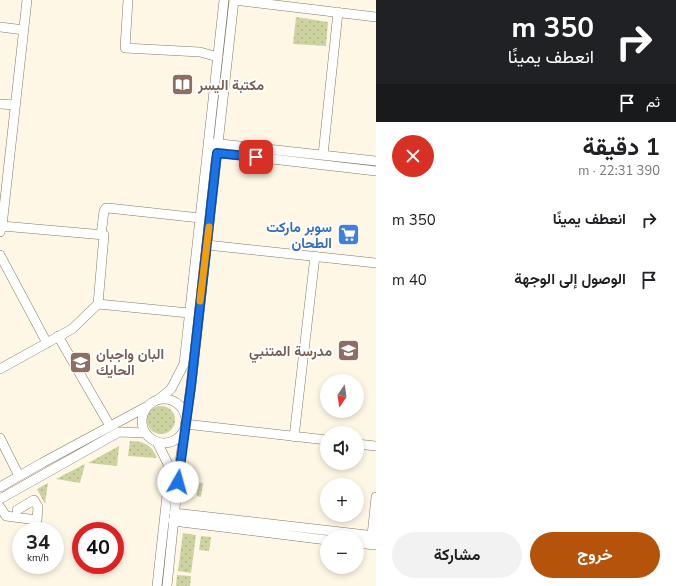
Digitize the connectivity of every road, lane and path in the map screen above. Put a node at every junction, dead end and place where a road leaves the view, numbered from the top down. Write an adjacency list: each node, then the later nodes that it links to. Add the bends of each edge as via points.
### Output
1 (27, 0): 8 (street)
2 (128, 0): 9 (street, via 125,48 200,52)
3 (224, 0): 9 (street)
4 (234, 0): 5 (street); 12 (street)
5 (338, 12): 6 (street); 14 (street)
6 (376, 16)
7 (0, 27): 8 (street)
8 (24, 30): 11 (street)
9 (218, 57): 13 (street)
10 (0, 104): 11 (street)
11 (15, 105): 17 (street)
12 (218, 143): 13 (street); 14 (street)
13 (211, 149): 16 (street); 18 (street); 19 (street)
14 (323, 155): 15 (street)
15 (376, 161)
16 (376, 170)
17 (3, 190): 20 (street)
18 (210, 210): 19 (street); 22 (street)
19 (200, 214): 21 (street, via 106,208); 27 (street)
20 (1, 229): 21 (street)
21 (101, 235): 26 (street, via 104,235)
22 (207, 245): 24 (street); 33 (street)
23 (0, 255): 29 (street)
24 (315, 256): 25 (street); 36 (street)
25 (376, 262)
26 (98, 304): 27 (street); 28 (street, via 72,329)
27 (189, 313): 31 (street, via 184,364 171,389)
28 (58, 336): 29 (street); 34 (street)
29 (47, 343): 30 (street)
30 (0, 369)
31 (159, 399): 32 (street); 33 (street, via 173,401 179,405 183,410)
32 (146, 407): 34 (street); 35 (street, via 142,420)
33 (185, 424): 36 (street); 39 (street, via 183,431 172,441); 50 (street)
34 (110, 426): 42 (street)
35 (145, 433): 39 (street); 45 (street, via 119,432)
36 (294, 437): 38 (street)
37 (0, 438): 42 (street)
38 (320, 439)
39 (157, 442): 54 (street, via 170,468)
40 (364, 445): 41 (street)
41 (376, 446)
42 (19, 476): 43 (street)
43 (10, 481): 44 (street); 45 (street)
44 (0, 487)
45 (15, 490): 47 (street)
46 (376, 497): 52 (street)
47 (0, 499)
48 (0, 507): 49 (street, via 6,516 37,520 38,507 34,500)
49 (17, 510)
50 (174, 517): 51 (street); 52 (street); 55 (street)
51 (320, 539)
52 (374, 541): 53 (street)
53 (364, 542)
54 (157, 586)
55 (166, 586)

